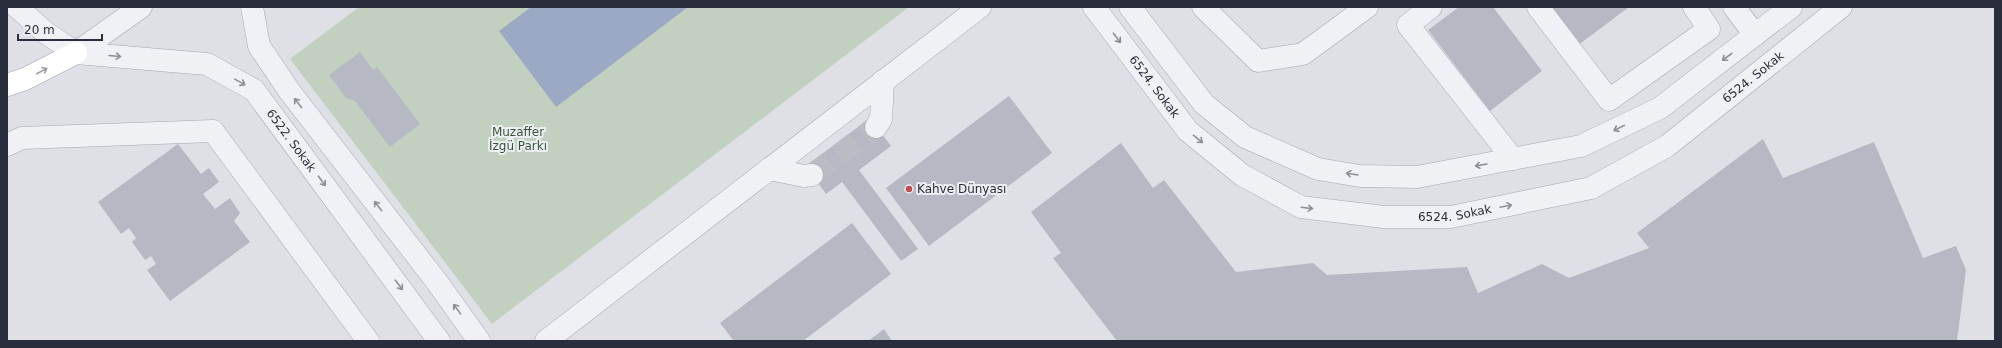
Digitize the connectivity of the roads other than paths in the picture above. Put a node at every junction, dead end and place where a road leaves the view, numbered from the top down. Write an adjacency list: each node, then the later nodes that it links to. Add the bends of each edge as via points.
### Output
1 (17, 7): 16 (street, via 46,33)
2 (141, 7): 16 (street)
3 (252, 7): 26 (street, one-way to 3, via 437,282 290,92 259,46)
4 (980, 7): 17 (street)
5 (1094, 7): 14 (street, 6524. Sokak, one-way to 14, via 1188,131 1242,175 1301,207 1384,217 1451,217 1591,188 1668,146)
6 (1130, 7): 21 (street, one-way to 6, via 1417,177 1360,176 1318,169 1282,155 1245,137 1204,104)
7 (1203, 7): 8 (street, via 1258,61 1303,54)
8 (1367, 7)
9 (1431, 7): 21 (street, via 1408,25)
10 (1538, 7): 11 (street, via 1609,100 1709,29)
11 (1694, 7)
12 (1734, 7): 15 (street)
13 (1791, 7): 15 (street)
14 (1841, 7)
15 (1754, 35): 21 (street, one-way to 21, via 1660,108 1581,146)
16 (76, 53): 18 (main road, one-way to 16, via 25,80); 25 (street, 6522. Sokak, one-way to 25, via 207,64 254,90)
17 (883, 82): 19 (street, via 881,119); 22 (street)
18 (7, 85)
19 (876, 127)
20 (7, 145): 24 (street, via 22,138 213,131)
21 (1513, 159)
22 (769, 169): 23 (street, via 804,176); 27 (street)
23 (812, 175)
24 (368, 341)
25 (439, 341)
26 (479, 341)
27 (546, 341)

